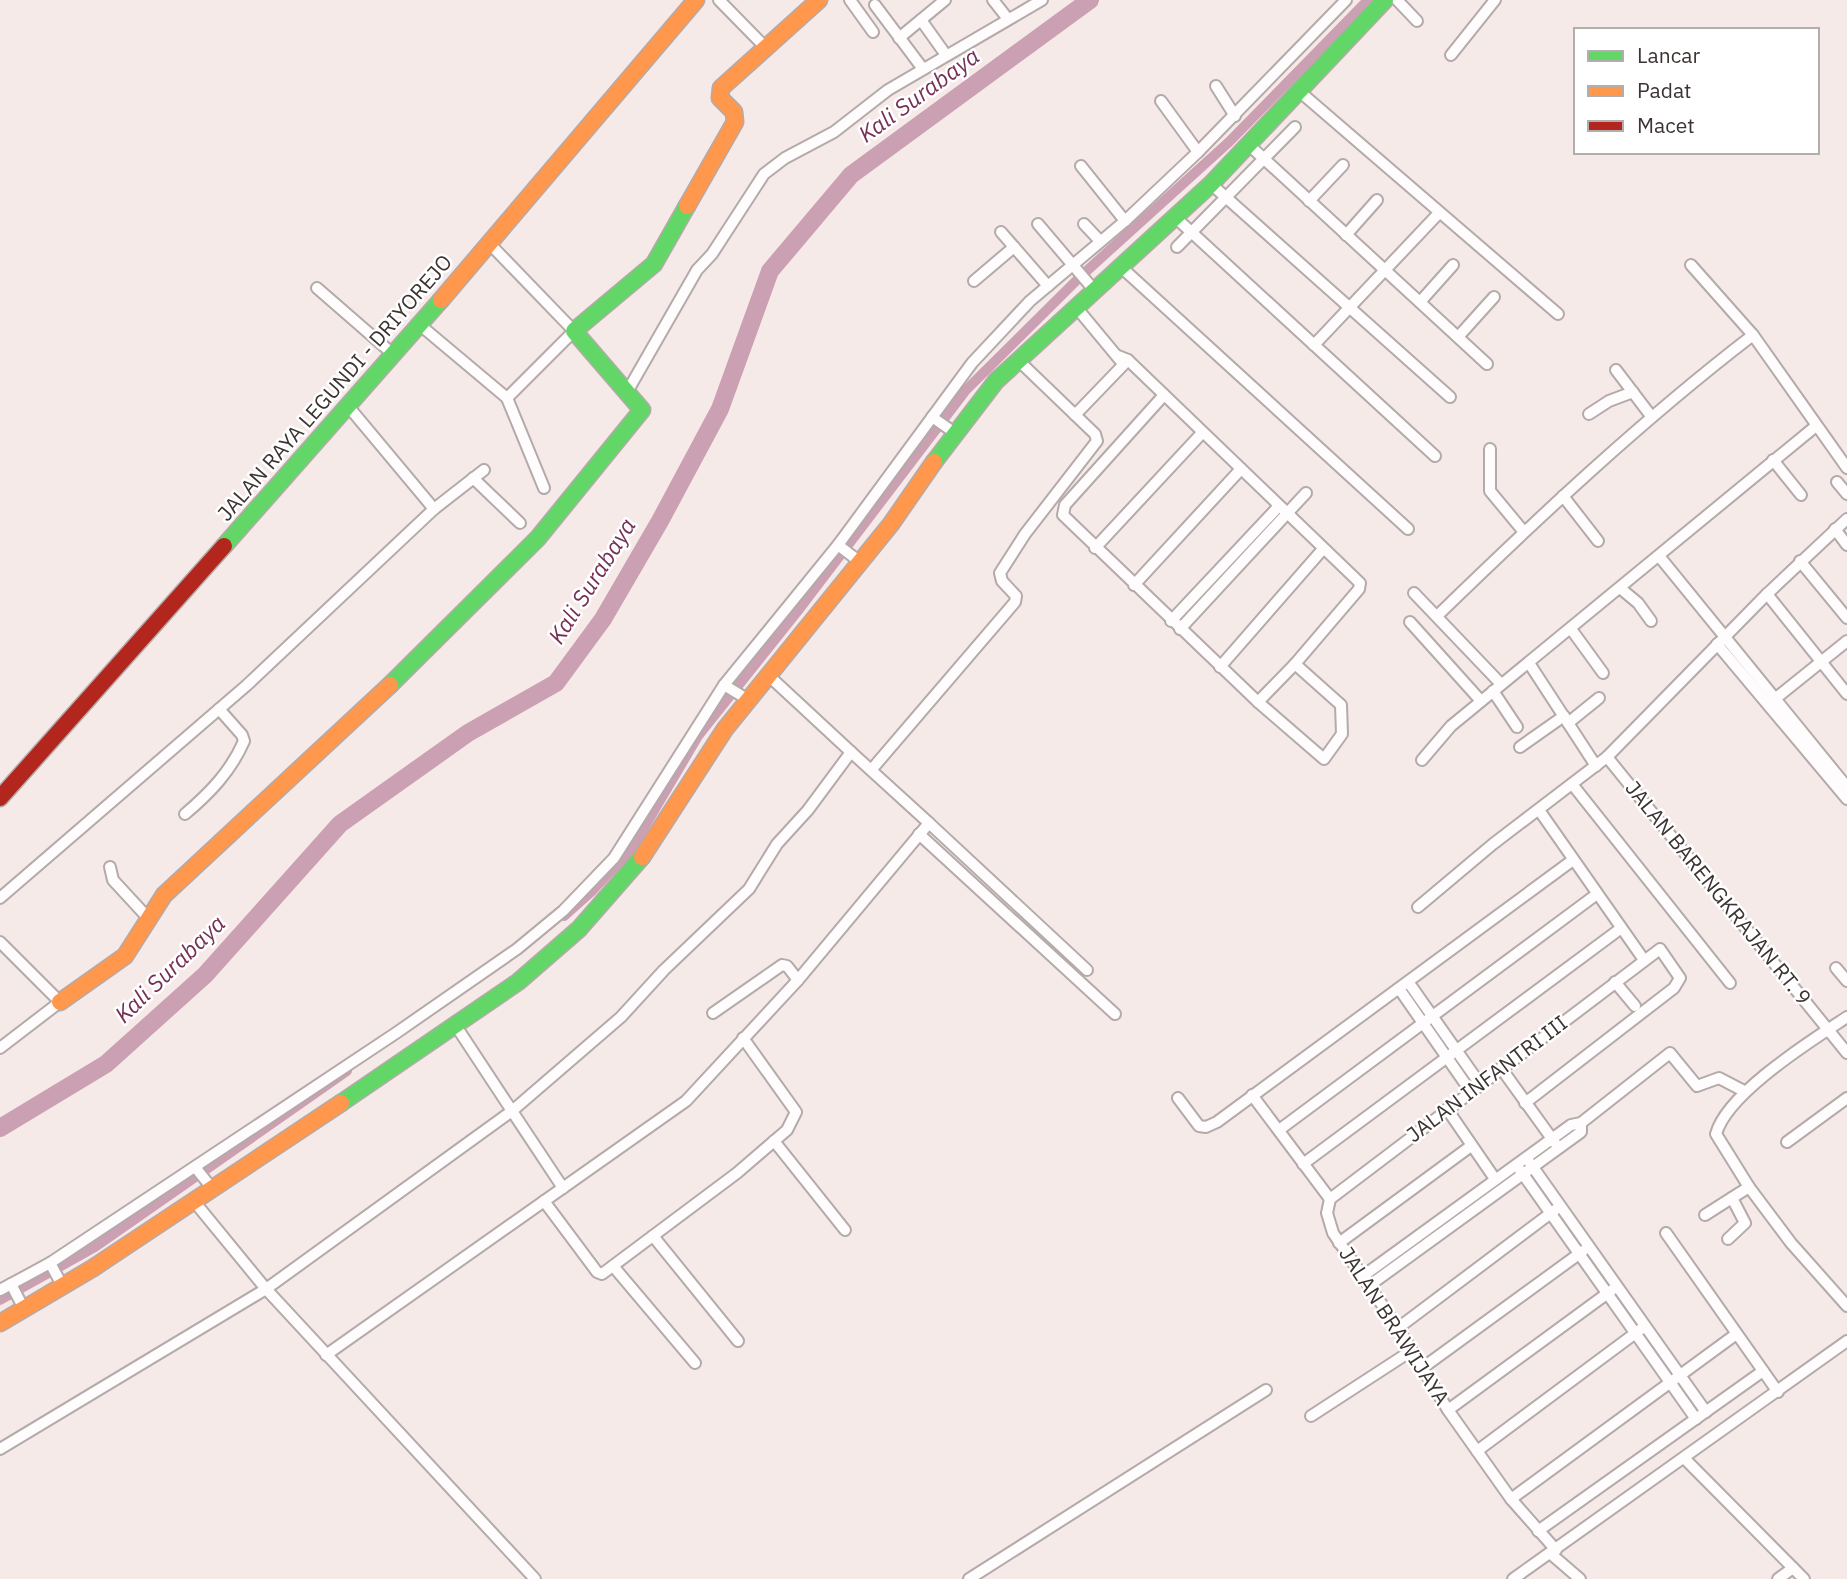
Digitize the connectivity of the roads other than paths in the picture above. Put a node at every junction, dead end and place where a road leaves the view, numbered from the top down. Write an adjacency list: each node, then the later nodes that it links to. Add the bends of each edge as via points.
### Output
1 (696, 0): 45 (street, JALAN RAYA LEGUNDI - DRIYOREJO)
2 (719, 0): 18 (street)
3 (819, 0): 18 (street)
4 (850, 0): 16 (street)
5 (945, 0): 14 (street)
6 (993, 0): 13 (street)
7 (1042, 0): 13 (street)
8 (1346, 0): 25 (street)
9 (1385, 0): 23 (street)
10 (1397, 0): 15 (street)
11 (1495, 0): 20 (street)
12 (876, 2): 17 (street)
13 (1007, 19): 19 (street)
14 (921, 20): 17 (street); 19 (street)
15 (1418, 21)
16 (873, 32)
17 (899, 38): 21 (street)
18 (766, 48): 63 (street, via 721,88 720,98 734,112 735,122 654,264)
19 (946, 55): 21 (street)
20 (1451, 55)
21 (923, 69): 72 (street, via 834,132 764,174 697,270)
22 (1216, 86): 25 (street)
23 (1299, 91): 27 (street); 36 (street)
24 (1161, 101): 28 (street)
25 (1235, 116): 28 (street)
26 (1296, 127): 29 (street)
27 (1249, 145): 29 (street); 32 (street)
28 (1198, 152): 38 (street)
29 (1264, 158): 33 (street); 35 (street)
30 (1343, 165): 35 (street)
31 (1081, 166): 38 (street)
32 (1211, 184): 33 (street); 37 (street)
33 (1226, 197): 42 (street); 60 (street)
34 (1377, 200): 43 (street)
35 (1309, 201): 43 (street)
36 (1439, 213): 52 (street); 61 (street)
37 (1176, 218): 42 (street); 51 (street)
38 (1125, 221): 44 (street)
39 (1038, 224): 50 (street)
40 (1084, 224): 44 (street)
41 (1001, 232): 46 (street)
42 (1192, 232): 47 (street); 66 (street)
43 (1346, 235): 52 (street)
44 (1100, 241): 50 (street)
45 (489, 243): 62 (street, JALAN RAYA LEGUNDI - DRIYOREJO); 63 (street)
46 (1014, 247): 53 (street); 54 (street)
47 (1177, 247)
48 (1453, 265): 58 (street)
49 (1691, 265): 64 (street)
50 (1074, 266): 54 (street); 55 (street)
51 (1121, 267): 55 (street); 103 (street)
52 (1383, 270): 58 (street); 60 (street)
53 (974, 281)
54 (1048, 286): 81 (street, via 972,363)
55 (1096, 286): 59 (street)
56 (317, 288): 67 (street)
57 (1494, 298): 65 (street)
58 (1420, 302): 65 (street)
59 (1076, 307): 68 (street); 69 (street)
60 (1350, 307): 66 (street); 74 (street)
61 (1559, 314)
62 (420, 325): 67 (street, JALAN RAYA LEGUNDI - DRIYOREJO); 75 (street)
63 (575, 331): 72 (street); 75 (street)
64 (1753, 335): 80 (street); 82 (street)
65 (1458, 337): 70 (street)
66 (1314, 345): 86 (street)
67 (394, 355): 77 (street, JALAN RAYA LEGUNDI - DRIYOREJO)
68 (1018, 360): 79 (street); 83 (street)
69 (1123, 360): 76 (street); 79 (street)
70 (1487, 364)
71 (1616, 370): 73 (street)
72 (627, 392): 169 (street, via 642,410 538,538 419,658 164,895)
73 (1633, 392): 78 (street); 80 (street)
74 (1450, 397)
75 (507, 398): 93 (street)
76 (1164, 398): 84 (street); 108 (street, via 1062,511)
77 (348, 406): 98 (street); 155 (street, JALAN RAYA LEGUNDI - DRIYOREJO)
78 (1589, 414)
79 (1075, 415): 152 (street, via 1097,441 1000,573 1016,601)
80 (1651, 416): 97 (street)
81 (933, 418): 83 (street); 107 (street)
82 (1816, 426): 87 (street); 88 (street)
83 (951, 431): 111 (street, via 891,524)
84 (1202, 433): 90 (street); 108 (street)
85 (1489, 449): 104 (street, via 1490,491)
86 (1435, 456)
87 (1773, 460): 96 (street); 110 (street)
88 (1847, 468)
89 (484, 470): 91 (street)
90 (1241, 470): 99 (street); 113 (street)
91 (473, 478): 98 (street); 101 (street)
92 (1837, 482): 95 (street)
93 (544, 488)
94 (1306, 493): 99 (street)
95 (1847, 494)
96 (1801, 495)
97 (1563, 496): 104 (street); 105 (street)
98 (434, 509): 143 (street)
99 (1283, 509): 109 (street); 119 (street); 123 (street)
100 (1847, 519): 102 (street)
101 (520, 523)
102 (1835, 529): 106 (street); 112 (street)
103 (1408, 530)
104 (1524, 532): 117 (street)
105 (1598, 541)
106 (1847, 545)
107 (839, 546): 111 (street); 135 (street)
108 (1095, 548): 113 (street)
109 (1323, 548): 131 (street, via 1360,586); 132 (street)
110 (1659, 555): 114 (street); 125 (street)
111 (856, 560): 134 (street)
112 (1800, 561): 116 (street); 118 (street)
113 (1134, 585): 119 (street)
114 (1619, 588): 120 (street); 124 (street)
115 (1414, 593): 117 (street)
116 (1767, 594): 125 (street); 129 (street)
117 (1437, 616): 122 (street)
118 (1847, 618)
119 (1171, 621): 123 (street)
120 (1651, 621)
121 (1410, 622): 127 (street)
122 (1447, 626): 127 (street); 136 (street)
123 (1180, 629): 132 (street)
124 (1571, 629): 130 (street); 133 (street)
125 (1726, 636): 128 (street); 140 (street)
126 (1847, 641): 129 (street)
127 (1429, 642): 141 (street)
128 (1717, 644): 145 (street); 149 (street)
129 (1821, 662): 137 (street); 140 (street)
130 (1529, 663): 136 (street); 144 (street)
131 (1295, 664): 142 (street); 142 (street, via 1341,705 1342,734 1327,758 1321,759)
132 (1220, 667): 142 (street)
133 (1603, 673)
134 (768, 675): 138 (street); 148 (street)
135 (726, 686): 138 (street); 163 (street, via 625,841)
136 (1497, 688): 141 (street); 146 (street)
137 (1847, 694)
138 (744, 697): 166 (street, via 637,865)
139 (1599, 698): 144 (street)
140 (1776, 698): 145 (street)
141 (1481, 701): 150 (street, via 1442,735)
142 (1258, 702)
143 (219, 709): 158 (street, via 244,740 225,775); 165 (street)
144 (1566, 720): 147 (street); 151 (street)
145 (1788, 721): 154 (street); 156 (street)
146 (1517, 727)
147 (1520, 747)
148 (850, 752): 152 (street); 201 (street, via 777,844 749,889 621,1017)
149 (1607, 757): 151 (street); 188 (street, JALAN BARENGKRAJAN RT. 9)
150 (1422, 760)
151 (1596, 766): 153 (street)
152 (872, 769): 159 (street)
153 (1572, 784): 157 (street); 179 (street)
154 (1847, 788)
155 (0, 798)
156 (1847, 799)
157 (1539, 810): 161 (street); 167 (street)
158 (186, 814)
159 (929, 823): 160 (street); 175 (street)
160 (919, 834): 176 (street); 184 (street)
161 (1573, 860): 164 (street); 180 (street)
162 (110, 867): 169 (street, via 113,880)
163 (584, 891): 166 (street); 168 (street)
164 (1597, 894): 171 (street); 186 (street)
165 (0, 898)
166 (597, 905): 170 (street)
167 (1418, 907)
168 (564, 912): 170 (street); 212 (street, via 517,949)
169 (149, 919): 181 (street, via 125,956)
170 (578, 928): 187 (street, via 518,982)
171 (1620, 929): 173 (street); 192 (street)
172 (0, 942): 181 (street)
173 (1644, 960): 178 (street, JALAN INFANTRI III); 199 (street, via 1659,948 1680,981)
174 (1836, 968): 177 (street)
175 (1087, 970)
176 (798, 980): 183 (street, via 782,965); 189 (street)
177 (1847, 981)
178 (1615, 982): 182 (street); 193 (street, JALAN INFANTRI III)
179 (1730, 983)
180 (1404, 986): 186 (street); 196 (street)
181 (60, 1002): 190 (street)
182 (1635, 1006)
183 (713, 1013)
184 (1115, 1014)
185 (1847, 1017): 188 (street)
186 (1428, 1020): 192 (street); 203 (street)
187 (456, 1026): 201 (street); 215 (street)
188 (1829, 1029): 191 (street, JALAN BARENGKRAJAN RT. 9); 195 (street)
189 (745, 1041): 205 (street, via 795,1110 790,1126); 217 (street, via 687,1101)
190 (0, 1048)
191 (1847, 1053)
192 (1452, 1055): 194 (street); 210 (street)
193 (1501, 1068): 194 (street, JALAN INFANTRI III); 199 (street)
194 (1476, 1088): 200 (street, JALAN INFANTRI III)
195 (1744, 1091): 202 (street, via 1719,1078 1697,1086 1670,1053); 216 (street, via 1716,1134)
196 (1252, 1095): 197 (street, via 1217,1122 1202,1127); 203 (street, JALAN BRAWIJAYA)
197 (1178, 1098)
198 (1847, 1098): 206 (street)
199 (1525, 1103): 204 (street)
200 (1447, 1110): 207 (street); 220 (street, JALAN INFANTRI III)
201 (512, 1111): 217 (street); 238 (street)
202 (1581, 1123): 204 (street); 208 (street, via 1581,1132)
203 (1279, 1130): 210 (street, JALAN BRAWIJAYA)
204 (1551, 1139): 208 (street); 209 (street)
205 (775, 1141): 225 (street); 227 (street)
206 (1787, 1142)
207 (1471, 1146): 214 (street); 229 (street)
208 (1559, 1148): 209 (street)
209 (1529, 1163): 211 (street); 213 (street); 222 (street)
210 (1303, 1164): 220 (street, JALAN BRAWIJAYA)
211 (1516, 1165): 213 (street); 214 (street)
212 (196, 1168): 215 (street); 232 (street)
213 (1522, 1175): 223 (street); 234 (street)
214 (1496, 1180): 234 (street)
215 (208, 1184): 219 (street)
216 (1749, 1187): 218 (street); 242 (street)
217 (563, 1188): 221 (street)
218 (1732, 1198): 224 (street); 228 (street, via 1745,1223)
219 (193, 1199): 235 (street); 238 (street)
220 (1329, 1199): 229 (street, JALAN BRAWIJAYA, via 1329,1223)
221 (546, 1205): 233 (street, via 598,1273); 251 (street)
222 (1560, 1206): 223 (street); 230 (street)
223 (1550, 1214): 231 (street); 245 (street)
224 (1704, 1215)
225 (845, 1230)
226 (1666, 1233): 247 (street)
227 (653, 1236): 233 (street); 249 (street)
228 (1728, 1239)
229 (1339, 1243): 234 (street, JALAN BRAWIJAYA)
230 (1589, 1246): 231 (street); 237 (street)
231 (1579, 1254): 240 (street); 253 (street)
232 (51, 1264): 235 (street); 236 (street)
233 (612, 1266): 252 (street)
234 (1367, 1280): 245 (street, JALAN BRAWIJAYA)
235 (61, 1283): 241 (street)
236 (12, 1285): 239 (street); 241 (street)
237 (1617, 1286): 240 (street); 244 (street)
238 (265, 1289): 251 (street); 263 (street)
239 (0, 1290)
240 (1607, 1294): 246 (street); 259 (street)
241 (22, 1306): 243 (street)
242 (1847, 1306)
243 (0, 1323)
244 (1645, 1326): 246 (street); 255 (street)
245 (1398, 1328): 250 (street, JALAN BRAWIJAYA)
246 (1635, 1333): 256 (street); 264 (street)
247 (1735, 1335): 254 (street); 255 (street)
248 (1847, 1340): 258 (street)
249 (738, 1341)
250 (1411, 1350): 253 (street, JALAN BRAWIJAYA); 261 (street)
251 (326, 1354): 270 (street)
252 (695, 1363)
253 (1421, 1369): 259 (street, JALAN BRAWIJAYA)
254 (1763, 1371): 258 (street); 260 (street)
255 (1680, 1375): 256 (street); 260 (street)
256 (1670, 1382): 262 (street); 266 (street)
257 (1266, 1390): 271 (street)
258 (1778, 1392): 265 (street)
259 (1448, 1410): 264 (street, JALAN BRAWIJAYA)
260 (1706, 1412): 262 (street)
261 (1311, 1416)
262 (1696, 1419): 267 (street)
263 (0, 1449)
264 (1477, 1451): 266 (street, JALAN BRAWIJAYA)
265 (1685, 1459): 268 (street); 269 (street)
266 (1511, 1499): 267 (street, JALAN BRAWIJAYA)
267 (1538, 1531): 268 (street, JALAN BRAWIJAYA)
268 (1553, 1552): 272 (street); 273 (street, JALAN BRAWIJAYA)
269 (1793, 1568): 274 (street); 275 (street)
270 (535, 1579)
271 (968, 1579)
272 (1513, 1579)
273 (1580, 1579)
274 (1779, 1579)
275 (1804, 1579)

